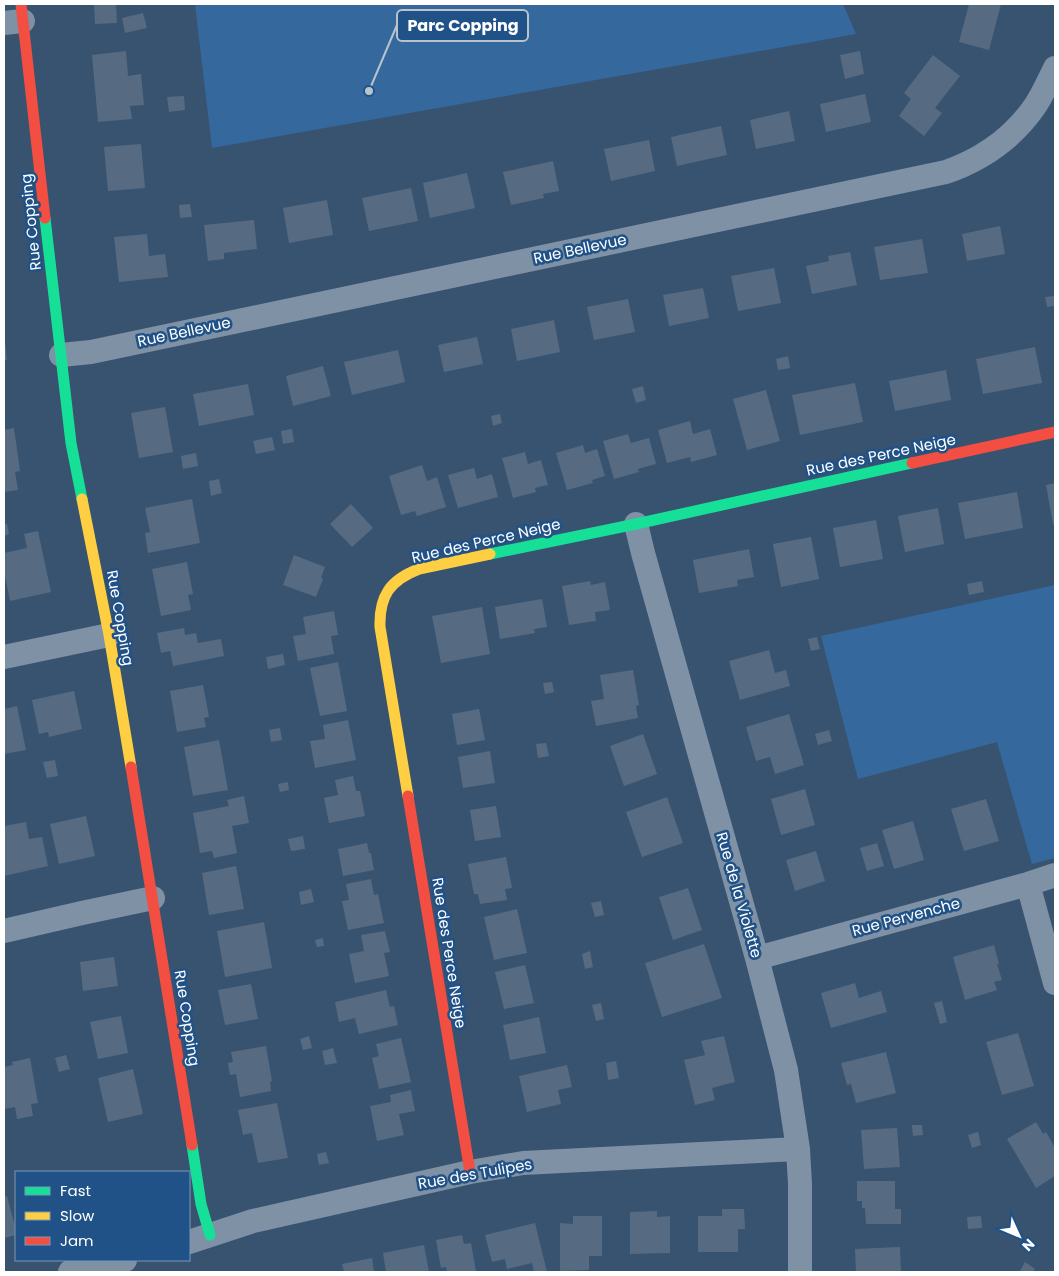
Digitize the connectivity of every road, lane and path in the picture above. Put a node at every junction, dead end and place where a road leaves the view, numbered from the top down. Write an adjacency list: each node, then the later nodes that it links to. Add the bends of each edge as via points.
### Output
1 (16, 16): 3 (street, Rue Copping)
2 (1055, 68): 3 (street, Rue Bellevue, via 1036,104 1013,132 985,154 946,172 92,352)
3 (61, 355): 6 (street, Rue Copping, via 74,459)
4 (1055, 432): 5 (street, Rue des Perce Neige)
5 (636, 524): 12 (street, Rue de la Violette); 15 (street, Rue des Perce Neige, via 419,569 397,581 382,601 380,626)
6 (109, 635): 7 (street); 10 (street, Rue Copping)
7 (4, 657)
8 (1055, 875): 9 (street, Rue Pervenche)
9 (1028, 884): 12 (street, Rue Pervenche); 13 (street)
10 (153, 898): 11 (street); 16 (street, Rue Copping, via 201,1204)
11 (4, 931)
12 (757, 958): 14 (street, Rue de la Violette, via 786,1070)
13 (1055, 983)
14 (798, 1149): 15 (street, Rue des Tulipes, via 523,1164); 19 (street, Rue de la Violette)
15 (470, 1172): 16 (street, Rue des Tulipes, via 253,1222)
16 (199, 1238)
17 (120, 1261): 18 (street)
18 (70, 1272)
19 (800, 1272)

